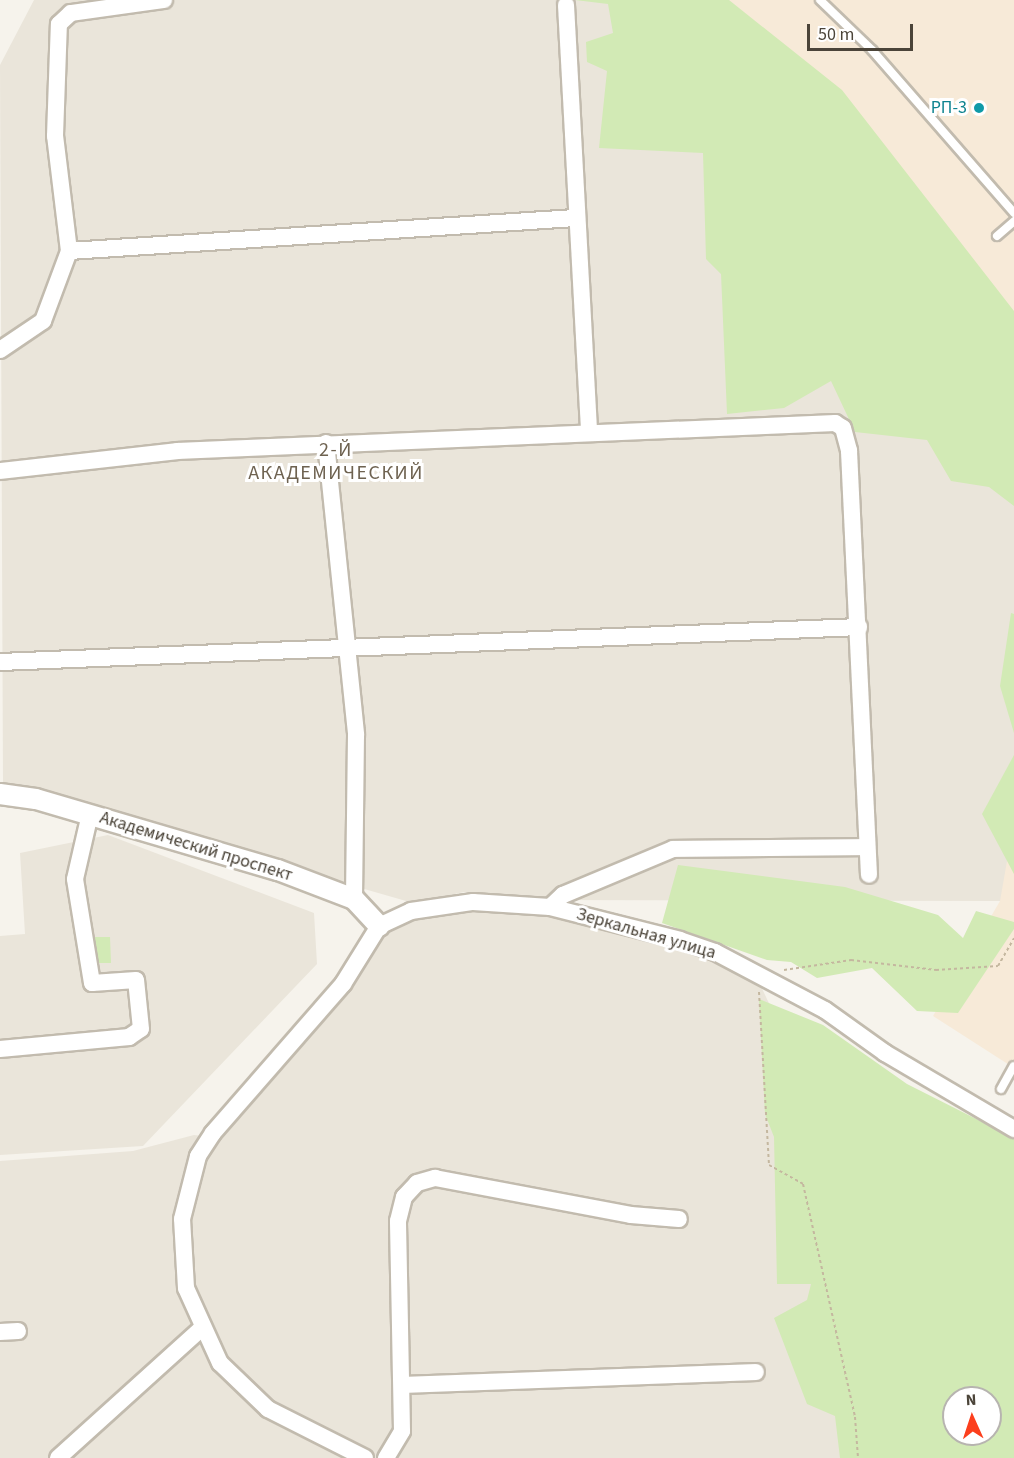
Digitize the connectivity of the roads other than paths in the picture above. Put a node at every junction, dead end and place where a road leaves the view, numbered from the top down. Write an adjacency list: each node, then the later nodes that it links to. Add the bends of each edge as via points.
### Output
1 (164, 0): 8 (street, via 71,13 59,24 55,136)
2 (820, 0): 4 (lane, via 872,50)
3 (566, 5): 5 (street)
4 (1014, 213)
5 (575, 218): 8 (street); 10 (street)
6 (1014, 221): 7 (lane)
7 (997, 236)
8 (69, 251): 9 (street, via 43,321)
9 (0, 350)
10 (589, 430): 11 (street); 13 (street, via 825,420 843,428 849,451)
11 (326, 443): 12 (street, via 177,451); 14 (street)
12 (0, 471)
13 (859, 627): 14 (street); 18 (street)
14 (343, 649): 15 (street); 20 (street, via 356,735)
15 (0, 662)
16 (0, 794): 17 (street, Академический проспект)
17 (90, 814): 20 (street, Академический проспект, via 278,870); 23 (street, via 75,879 92,983 136,980 141,1029 129,1037)
18 (867, 847): 19 (street); 21 (street, via 673,849 563,895)
19 (869, 875)
20 (354, 899): 22 (street, Академический проспект)
21 (550, 907): 22 (street, Зеркальная улица, via 445,905 411,911); 26 (street, Зеркальная улица, via 680,940 759,974)
22 (379, 926): 28 (street, via 343,984 274,1059 198,1156 182,1219 182,1252 186,1288)
23 (0, 1050)
24 (1014, 1066): 25 (lane)
25 (1001, 1089)
26 (1014, 1129)
27 (679, 1219): 32 (street, via 631,1215 435,1178 417,1183 404,1197 398,1221)
28 (201, 1329): 33 (street); 34 (street, via 242,1389 268,1409)
29 (18, 1331): 30 (street)
30 (0, 1332)
31 (756, 1372): 32 (street)
32 (402, 1385): 35 (street, via 402,1431)
33 (58, 1458)
34 (365, 1458)
35 (386, 1458)

